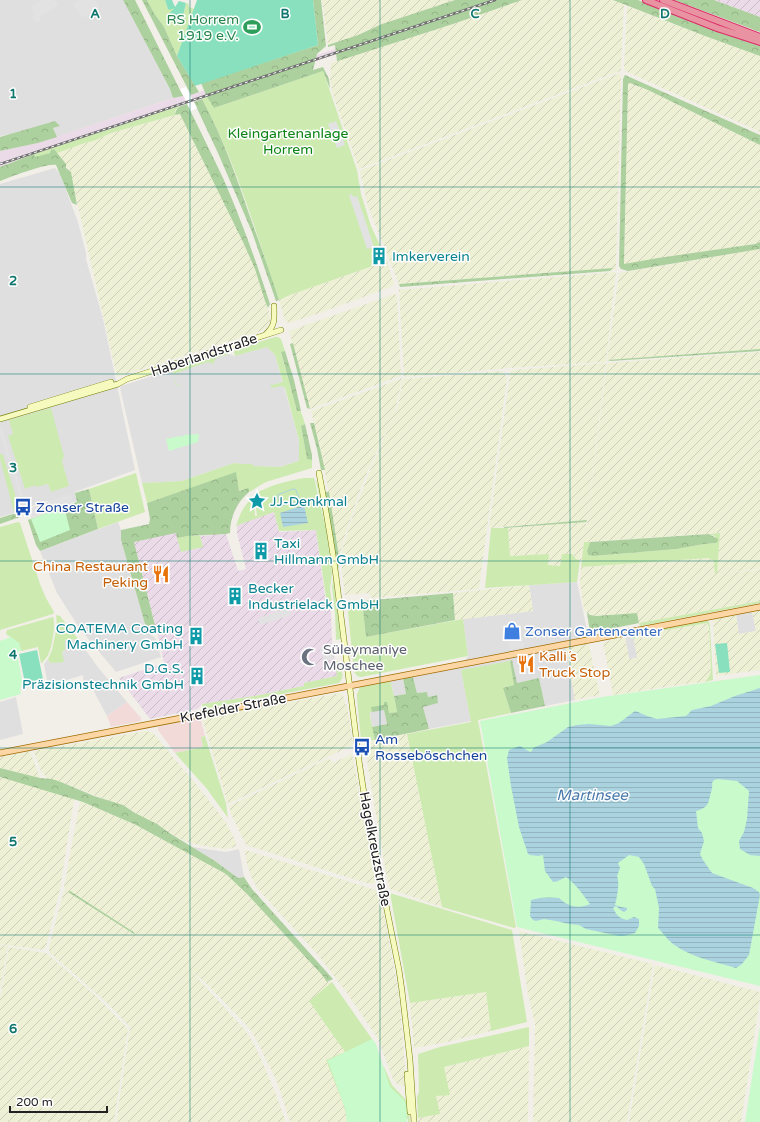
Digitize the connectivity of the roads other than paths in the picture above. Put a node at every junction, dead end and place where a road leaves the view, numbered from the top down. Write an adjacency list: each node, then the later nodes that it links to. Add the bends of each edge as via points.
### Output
1 (646, 0): 4 (highway)
2 (663, 0): 3 (highway)
3 (760, 37)
4 (760, 42)
5 (274, 306): 7 (street, via 274,324)
6 (282, 330): 7 (street, Haberlandstraße)
7 (264, 335): 8 (street, Haberlandstraße)
8 (127, 379): 9 (street, Haberlandstraße); 10 (street, Haberlandstraße, via 118,384)
9 (0, 416)
10 (0, 419)
11 (319, 473): 13 (street, Hagelkreuzstraße, via 330,529)
12 (760, 607): 13 (main road, Krefelder Straße)
13 (350, 686): 14 (main road, Krefelder Straße); 15 (street, Hagelkreuzstraße, via 365,800 399,970)
14 (0, 753)
15 (410, 1091): 16 (street); 17 (street)
16 (411, 1122)
17 (414, 1122)

